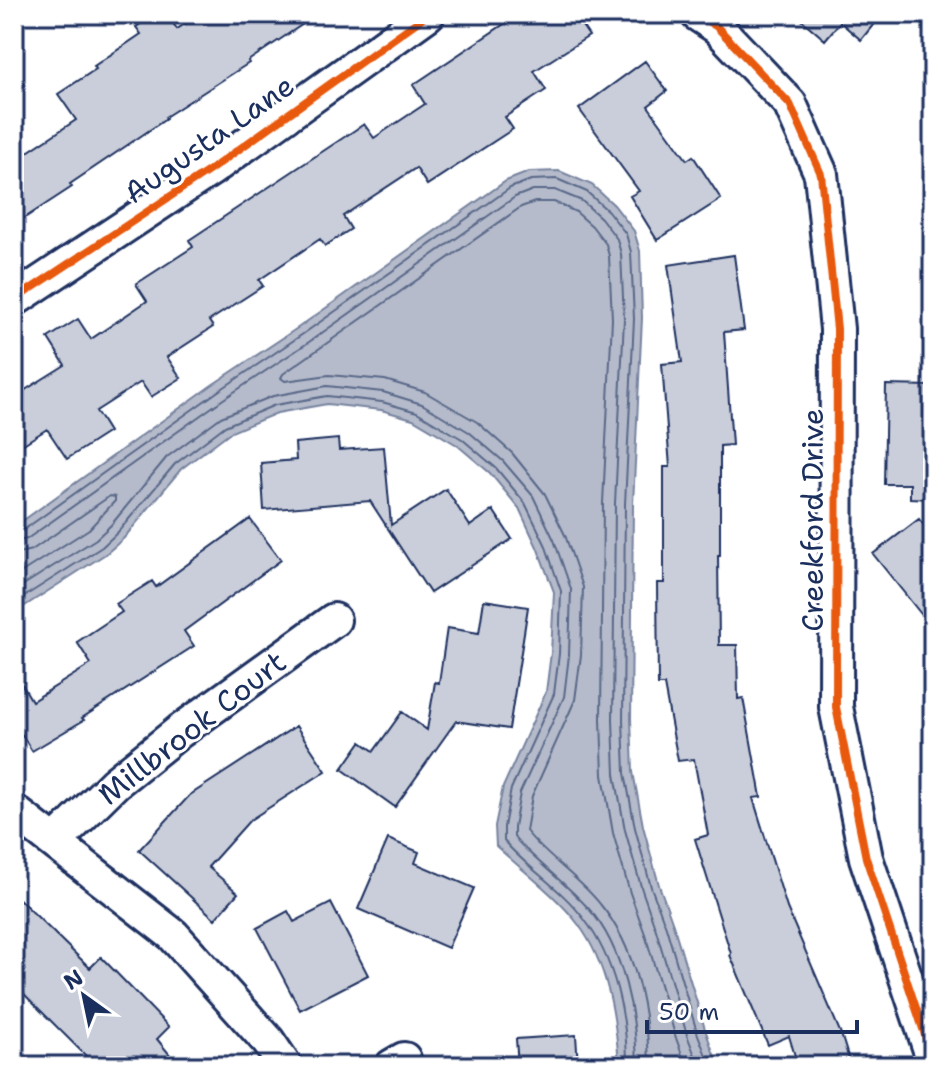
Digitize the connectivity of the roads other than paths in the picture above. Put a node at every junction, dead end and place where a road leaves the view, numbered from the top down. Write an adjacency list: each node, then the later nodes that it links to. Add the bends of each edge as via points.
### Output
1 (428, 14): 3 (street, Augusta Lane, via 210,170)
2 (697, 14): 7 (street, Creekford Drive, via 717,27 790,104 821,174 837,329 836,707 866,858)
3 (14, 300)
4 (334, 620): 6 (street, Millbrook Court, via 180,731 115,783)
5 (14, 811): 6 (street)
6 (55, 842): 8 (street, via 173,935)
7 (933, 1059)
8 (285, 1066)

